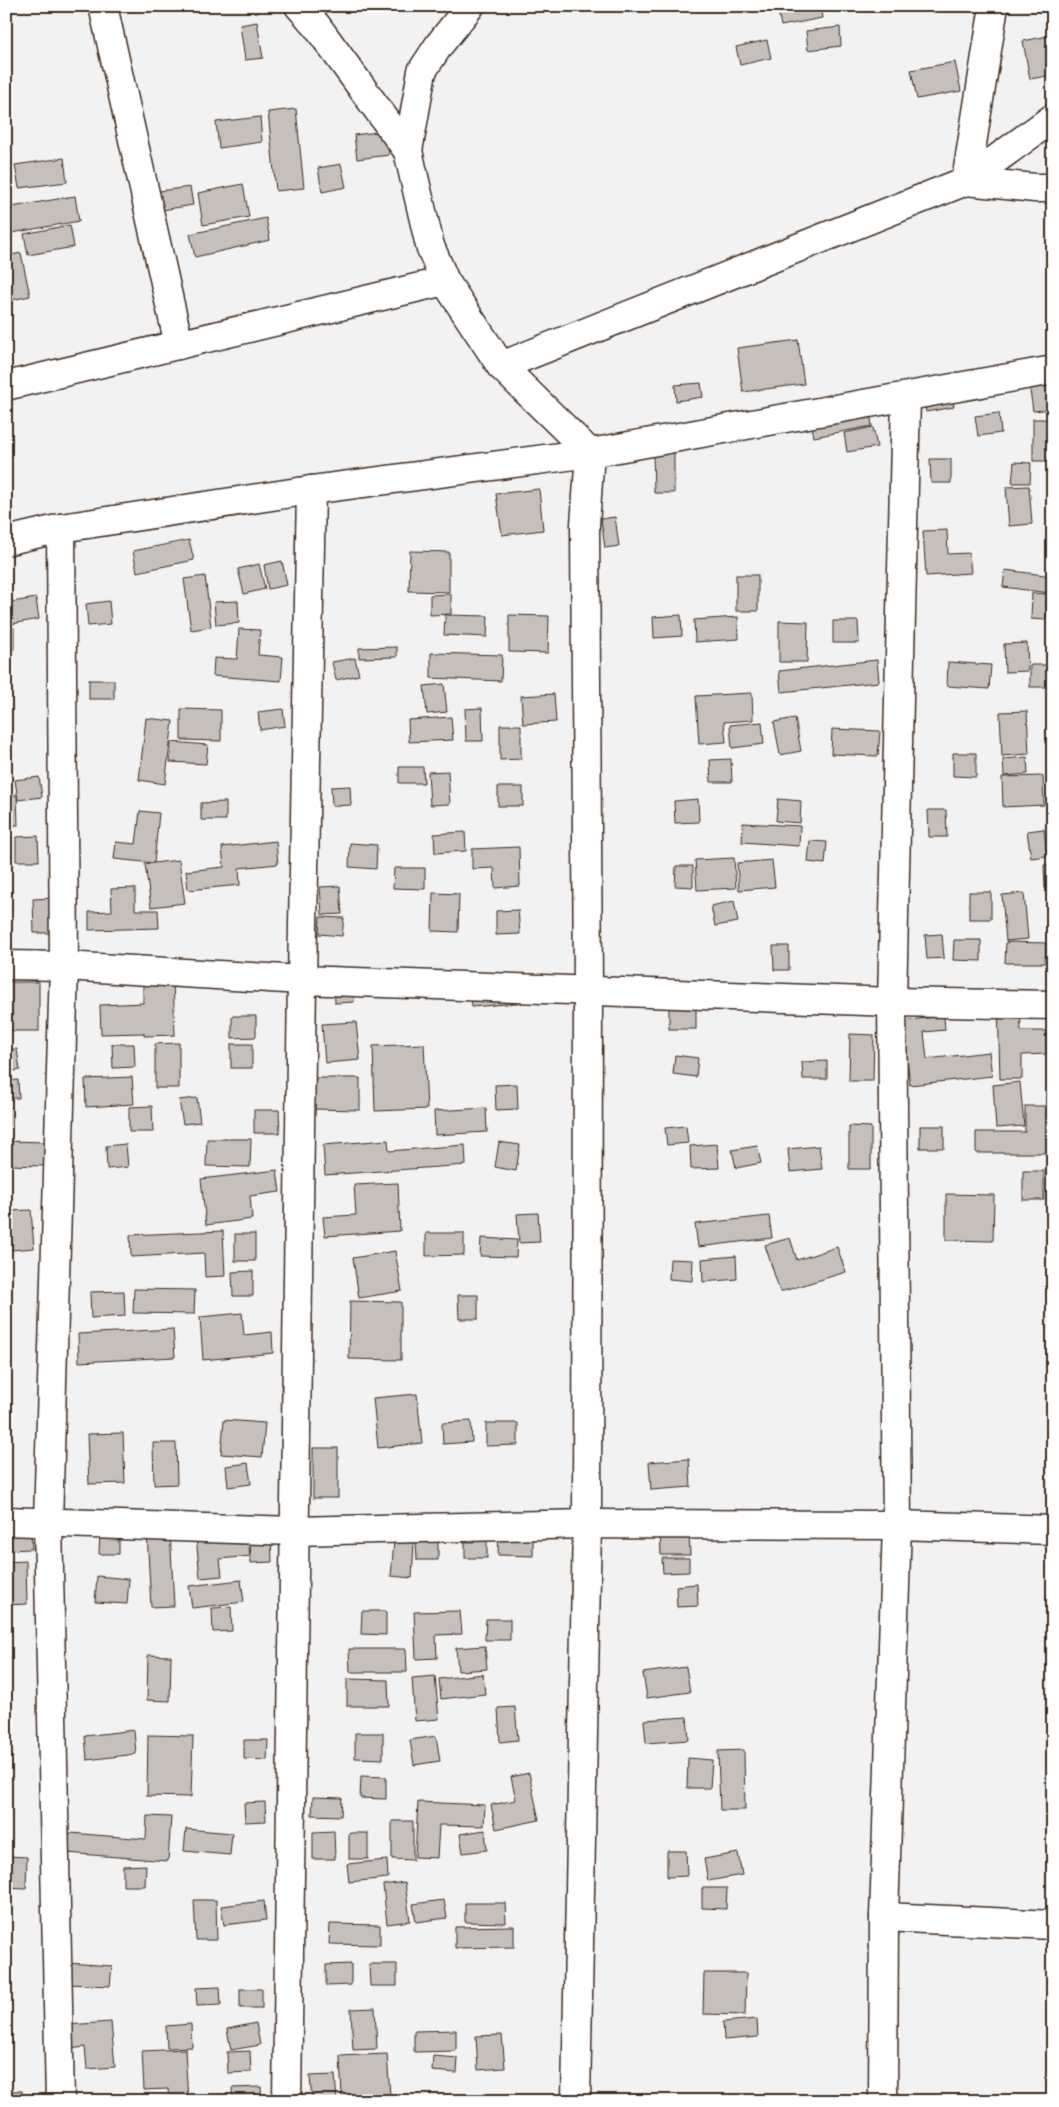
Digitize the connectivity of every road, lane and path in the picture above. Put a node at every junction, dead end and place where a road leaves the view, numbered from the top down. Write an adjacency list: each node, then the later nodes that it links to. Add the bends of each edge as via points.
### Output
1 (103, 6): 10 (street)
2 (299, 6): 6 (street)
3 (470, 6): 6 (street, via 422,71)
4 (994, 6): 7 (street)
5 (1053, 118): 7 (street)
6 (408, 151): 9 (street, via 430,246)
7 (966, 181): 8 (street); 11 (street)
8 (1053, 188)
9 (445, 281): 10 (street); 11 (street)
10 (179, 344): 13 (street)
11 (501, 366): 15 (street)
12 (1053, 370): 14 (street)
13 (6, 386)
14 (906, 397): 15 (street); 23 (street)
15 (590, 453): 16 (street); 22 (street, via 585,525)
16 (311, 490): 17 (street); 21 (street)
17 (61, 528): 18 (street); 20 (street)
18 (6, 541)
19 (6, 965): 20 (street)
20 (64, 966): 21 (street); 26 (street)
21 (302, 980): 22 (street); 30 (street)
22 (588, 990): 23 (street); 27 (street)
23 (892, 1002): 24 (street); 28 (street)
24 (1053, 1005)
25 (6, 1520): 26 (street)
26 (48, 1522): 30 (street); 33 (street)
27 (587, 1524): 28 (street); 30 (street); 35 (street)
28 (897, 1525): 29 (street); 31 (street)
29 (1053, 1530)
30 (294, 1531): 34 (street)
31 (884, 1917): 32 (street); 36 (street)
32 (1053, 1925)
33 (60, 2101)
34 (287, 2101)
35 (576, 2101)
36 (883, 2101)

